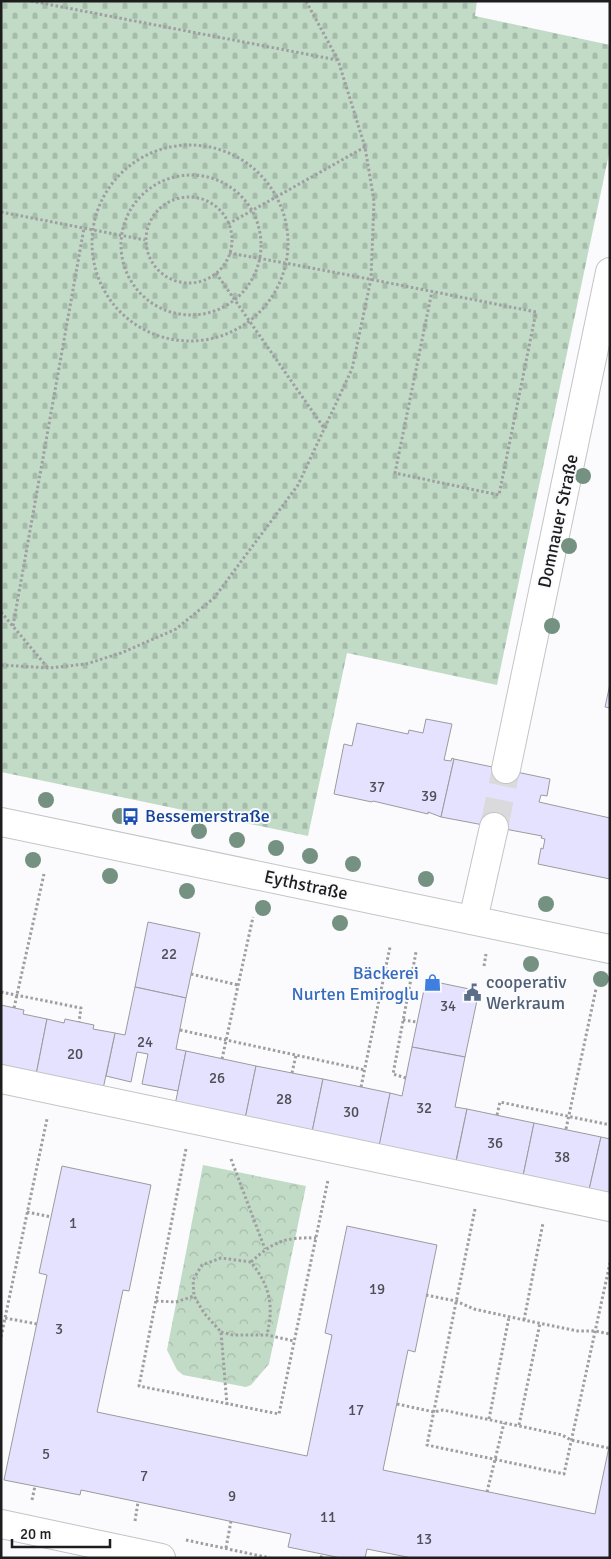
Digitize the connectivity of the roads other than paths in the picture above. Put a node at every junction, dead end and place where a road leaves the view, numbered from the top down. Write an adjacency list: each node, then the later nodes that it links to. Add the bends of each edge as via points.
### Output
1 (610, 272): 2 (street, Domnauer Straße)
2 (506, 769)
3 (1, 822): 5 (street, Eythstraße)
4 (494, 827): 5 (street)
5 (473, 920): 6 (street, Eythstraße)
6 (610, 949)
7 (1, 1079): 8 (street)
8 (610, 1207)
9 (1, 1524): 10 (street)
10 (161, 1558)

